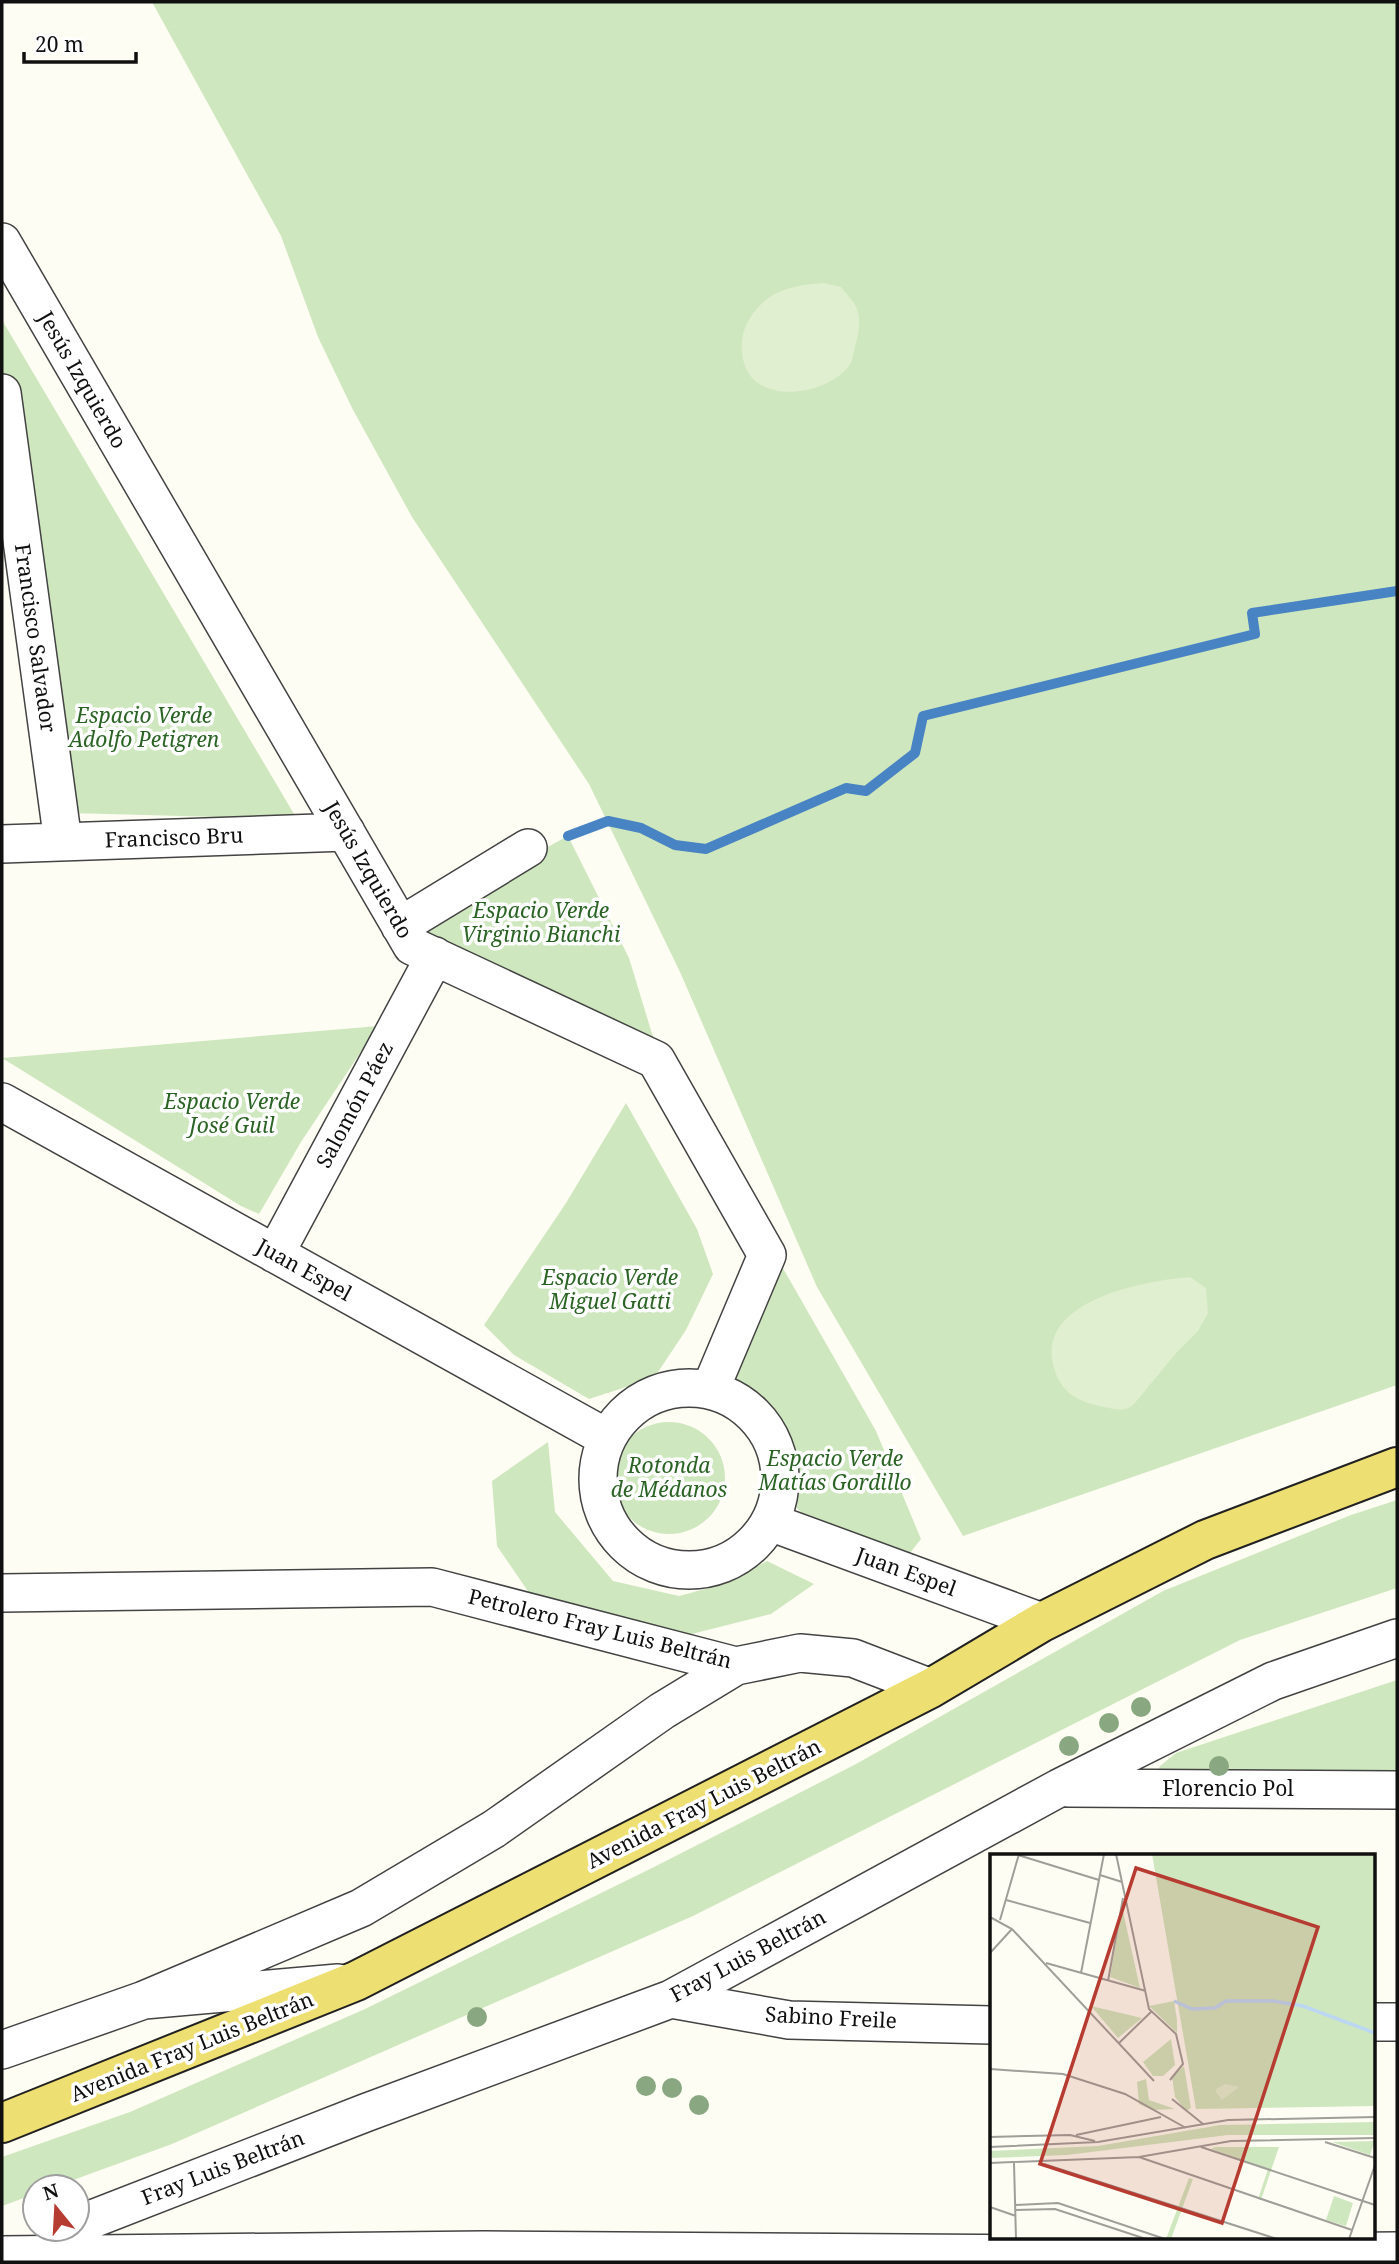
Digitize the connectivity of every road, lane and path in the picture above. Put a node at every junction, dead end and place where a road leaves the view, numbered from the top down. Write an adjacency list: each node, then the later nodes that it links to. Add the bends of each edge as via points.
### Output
1 (2, 242): 3 (street, Jesús Izquierdo)
2 (2, 393): 4 (street, Francisco Salvador)
3 (346, 832): 4 (street, Francisco Bru); 7 (street, Jesús Izquierdo)
4 (63, 842): 5 (street, Francisco Bru)
5 (2, 844)
6 (528, 848): 7 (street)
7 (400, 926): 8 (street, Jesús Izquierdo, via 412,946)
8 (435, 956): 10 (street, Salomón Páez); 11 (street, Jesús Izquierdo, via 656,1060 767,1255)
9 (2, 1102): 10 (street, Juan Espel)
10 (275, 1254): 12 (street, Juan Espel)
11 (710, 1390): 12 (street, via 680,1388 650,1396 625,1413); 14 (street, via 736,1400 757,1418 773,1441 780,1468 779,1495)
12 (607, 1437): 14 (street, via 597,1468 599,1499 611,1529 633,1552 661,1566 692,1570 724,1564 750,1546)
13 (1397, 1467): 16 (main road, Avenida Fray Luis Beltrán, via 1205,1540)
14 (770, 1522): 16 (street, Juan Espel)
15 (2, 1593): 18 (street, Petrolero Fray Luis Beltrán, via 432,1587)
16 (1042, 1622): 19 (main road, Avenida Fray Luis Beltrán)
17 (1397, 1638): 20 (street, Fray Luis Beltrán, via 1273,1681)
18 (736, 1666): 19 (street, Petrolero Fray Luis Beltrán, via 800,1653 853,1658); 24 (street, via 494,1829 361,1908)
19 (931, 1688): 22 (main road, Avenida Fray Luis Beltrán)
20 (1059, 1788): 21 (street, Florencio Pol); 23 (street, Fray Luis Beltrán)
21 (1397, 1790)
22 (356, 1981): 24 (street); 29 (main road, Avenida Fray Luis Beltrán)
23 (671, 1999): 27 (street, Sabino Freile, via 789,2020); 30 (street, Fray Luis Beltrán)
24 (144, 2000): 28 (street)
25 (1374, 2022): 26 (street)
26 (1397, 2022)
27 (990, 2025)
28 (2, 2050)
29 (2, 2123)
30 (91, 2220)
31 (32, 2243): 33 (street)
32 (1397, 2251): 33 (street, via 484,2250)
33 (2, 2255)

